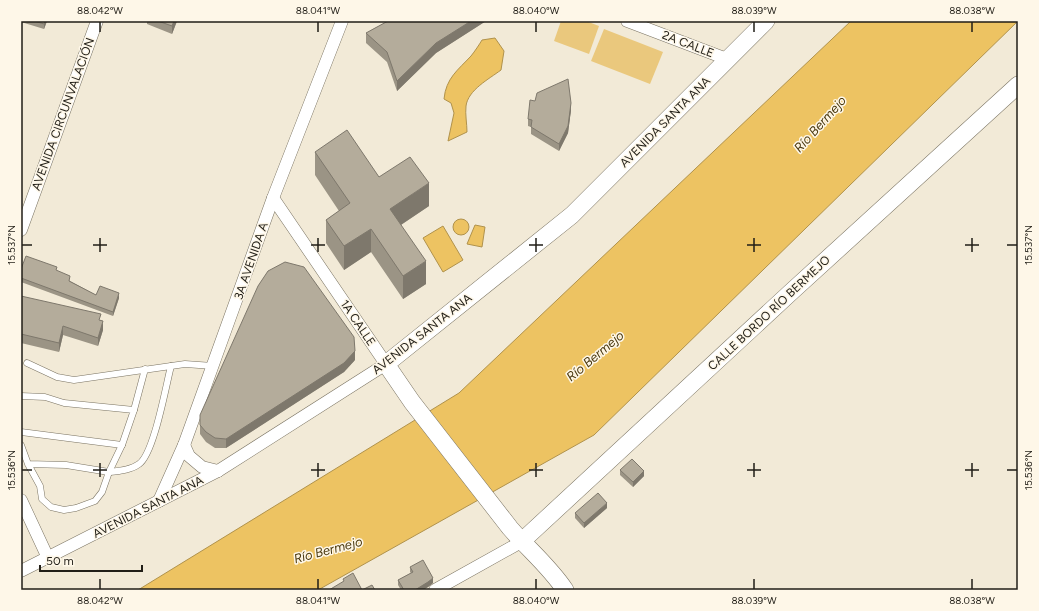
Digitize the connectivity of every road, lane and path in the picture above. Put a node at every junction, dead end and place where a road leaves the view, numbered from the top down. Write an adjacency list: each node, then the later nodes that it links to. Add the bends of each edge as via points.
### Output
1 (97, 21): 8 (street, AVENIDA CIRCUNVALACIÓN)
2 (342, 21): 7 (street, 3A AVENIDA A)
3 (627, 21): 5 (street, 2A CALLE)
4 (766, 21): 5 (main road, AVENIDA SANTA ANA)
5 (727, 59): 10 (main road, AVENIDA SANTA ANA, via 572,215)
6 (1018, 85): 25 (main road, CALLE BORDO RÍO BERMEJO)
7 (273, 198): 10 (street, 1A CALLE); 12 (street, 3A AVENIDA A)
8 (21, 230)
9 (27, 363): 13 (lane, via 58,377 74,380)
10 (386, 364): 21 (street, AVENIDA SANTA ANA); 25 (main road, 1A CALLE, via 412,402)
11 (171, 366): 12 (lane); 13 (lane); 22 (lane, via 162,409 147,453 140,464 127,470)
12 (214, 366): 18 (street, 3A AVENIDA A)
13 (145, 369): 15 (lane)
14 (21, 396): 15 (lane)
15 (134, 410): 19 (lane)
16 (21, 432): 19 (lane)
17 (21, 445): 20 (lane)
18 (184, 445): 21 (street, via 189,456 202,467); 24 (street, 3A AVENIDA A)
19 (122, 446): 22 (lane)
20 (28, 464): 22 (lane, via 66,465); 22 (lane, via 40,486 42,499 50,507 64,510 95,502 102,492)
21 (218, 471): 24 (street, AVENIDA SANTA ANA)
22 (109, 472)
23 (21, 500): 26 (street)
24 (159, 501): 26 (street, AVENIDA SANTA ANA)
25 (522, 542): 28 (street); 29 (main road, 1A CALLE, via 559,580)
26 (48, 558): 27 (street, AVENIDA SANTA ANA)
27 (21, 571)
28 (435, 590)
29 (565, 590)

